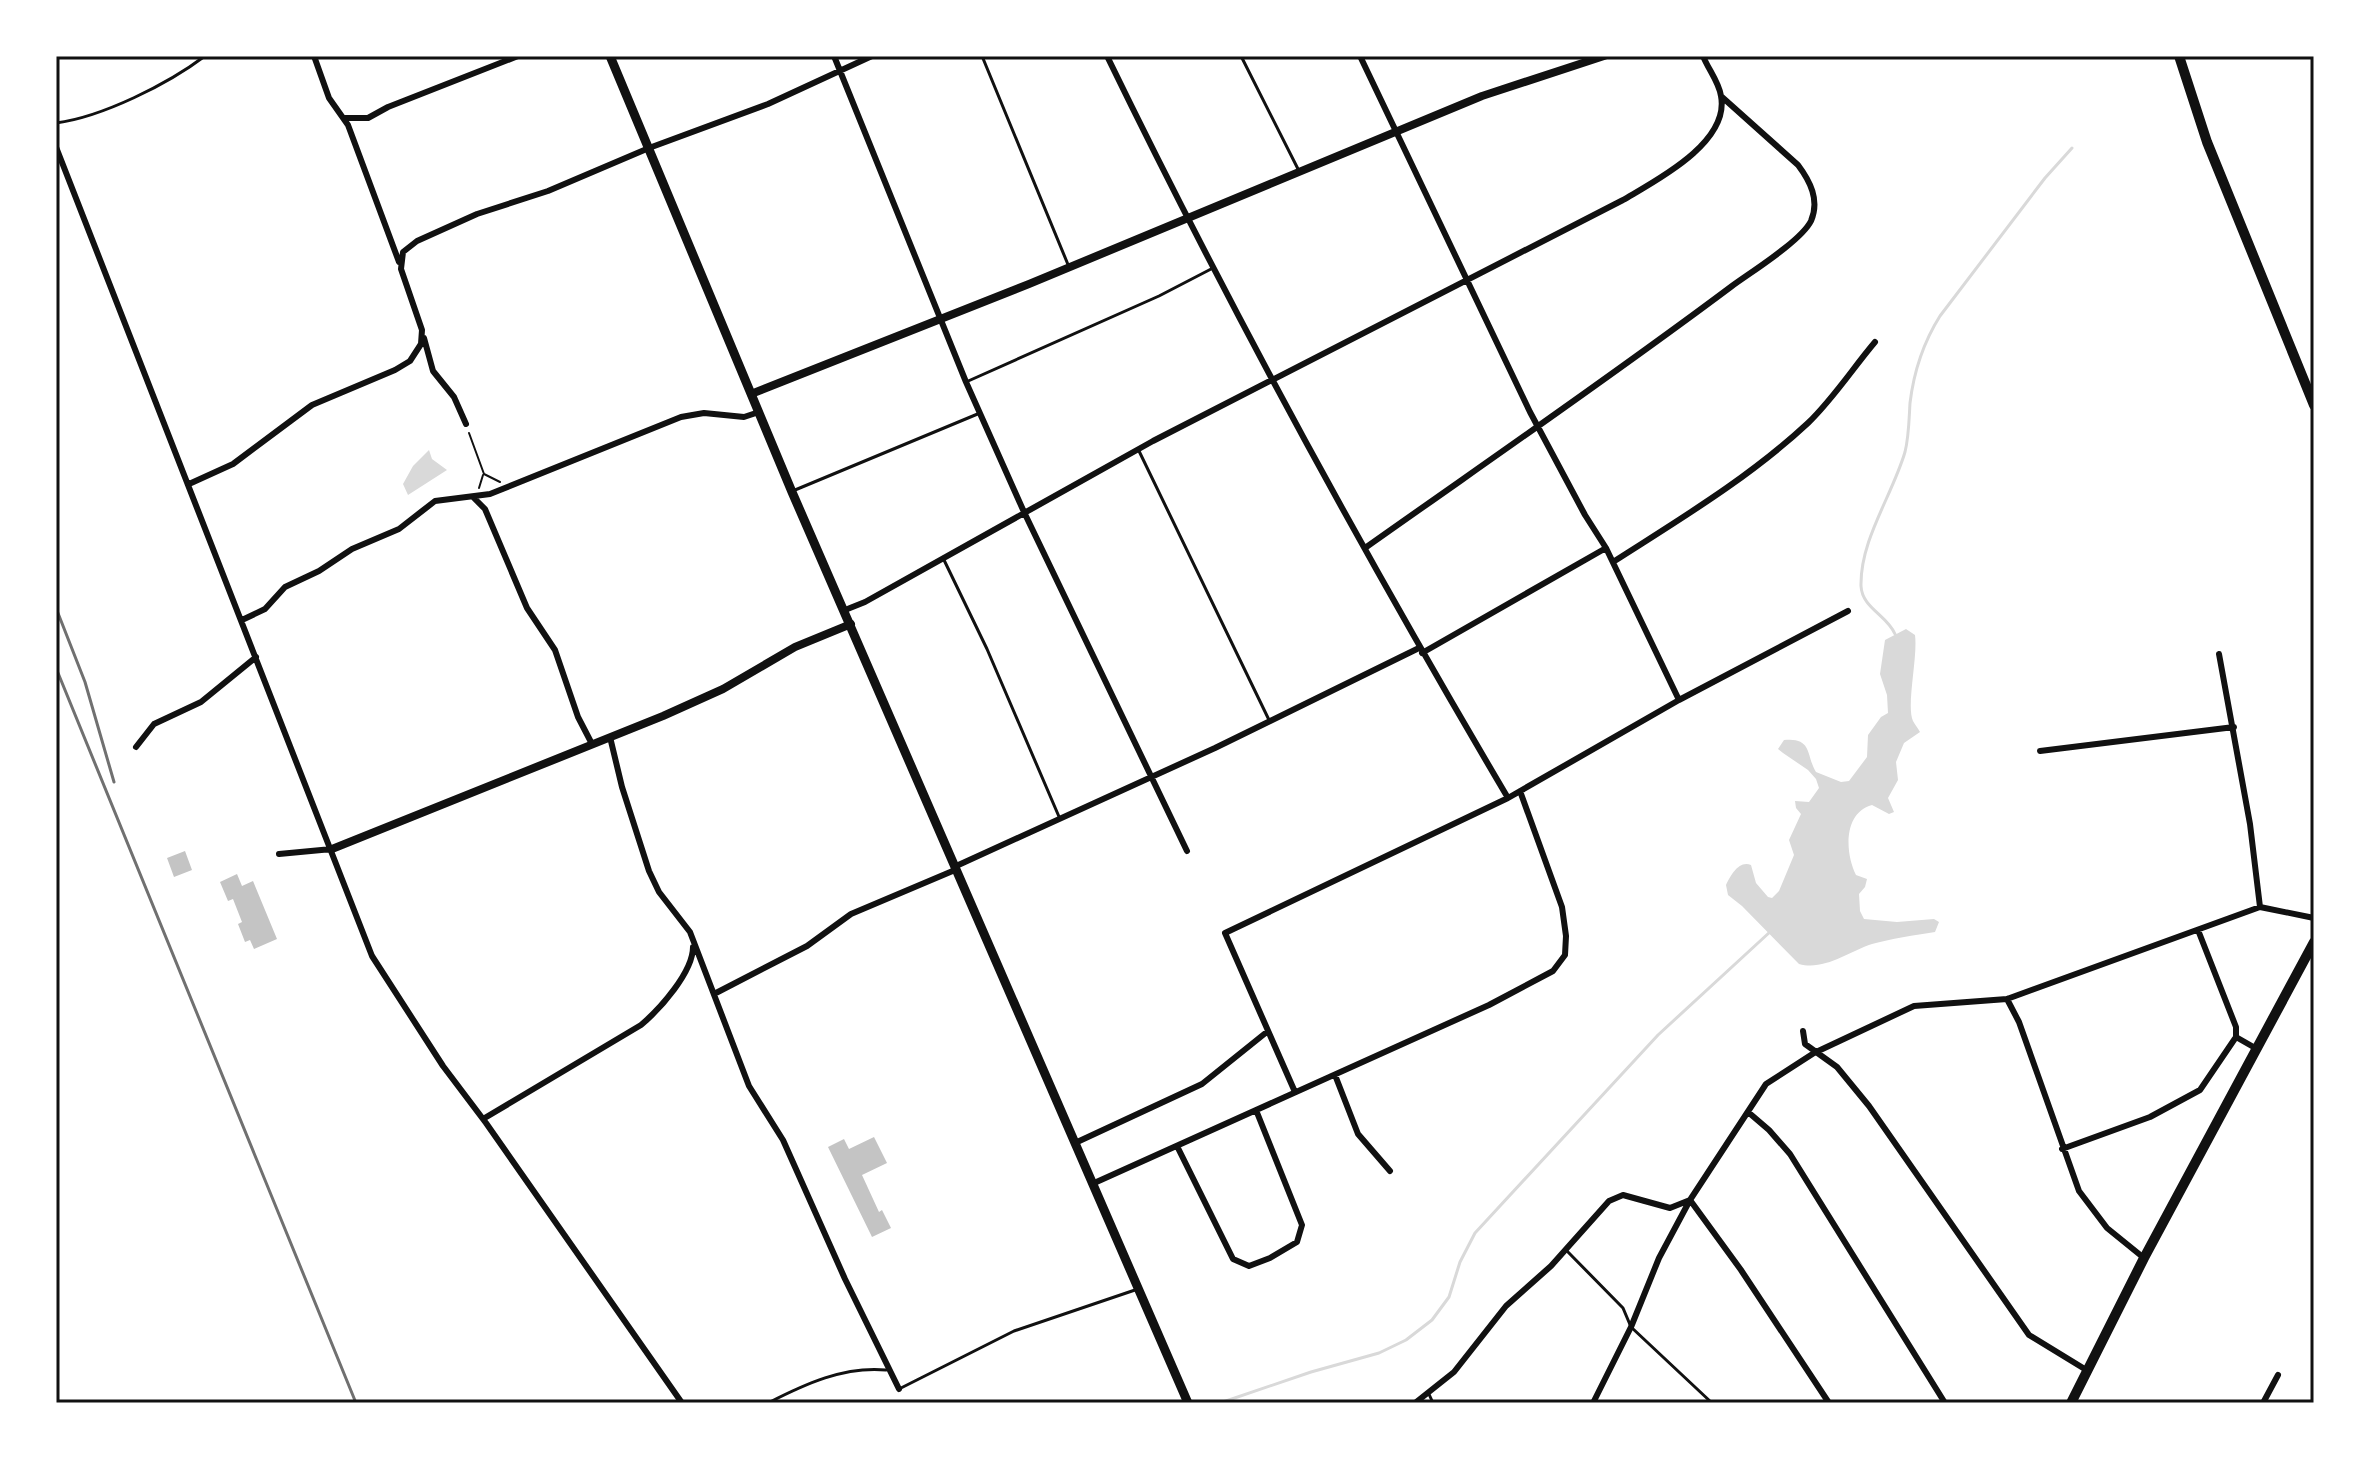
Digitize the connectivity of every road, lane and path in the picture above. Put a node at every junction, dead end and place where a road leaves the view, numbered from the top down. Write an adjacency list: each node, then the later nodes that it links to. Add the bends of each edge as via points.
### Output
1 (205, 56): 17 (lane, via 155,86 79,120)
2 (314, 56): 16 (street, via 329,98)
3 (518, 56): 16 (street, via 368,118)
4 (610, 56): 20 (main road)
5 (834, 56): 14 (street)
6 (872, 56): 14 (street)
7 (982, 56): 23 (lane)
8 (1107, 56): 22 (street)
9 (1241, 56): 21 (lane)
10 (1360, 56): 18 (street)
11 (1604, 56): 18 (street, via 1482,96)
12 (1703, 56): 15 (street)
13 (2179, 56): 33 (highway, via 2207,142)
14 (840, 71): 20 (street); 27 (street)
15 (1722, 97): 26 (street, via 1713,130 1682,164); 37 (street, via 1798,165 1813,191 1811,220 1797,237 1730,288)
16 (344, 118): 25 (street)
17 (56, 123)
18 (1397, 132): 21 (street); 26 (street)
19 (56, 147): 41 (street)
20 (649, 148): 25 (street, via 417,241 403,252); 32 (main road)
21 (1299, 173): 22 (street)
22 (1186, 219): 23 (street); 24 (street)
23 (1069, 267): 27 (street)
24 (1213, 268): 30 (street); 31 (lane)
25 (401, 269): 28 (street)
26 (1468, 280): 30 (street); 37 (street)
27 (942, 317): 31 (street); 32 (street)
28 (422, 330): 36 (street, via 433,371 454,397); 41 (street, via 421,344 410,361 312,405 233,464)
29 (1875, 342): 49 (street, via 1827,402 1776,451)
30 (1274, 379): 39 (street); 46 (street)
31 (966, 382): 35 (street)
32 (751, 394): 34 (main road)
33 (2314, 405)
34 (759, 412): 43 (main road); 44 (street, via 744,417 681,417 490,494)
35 (980, 413): 43 (lane); 45 (street)
36 (466, 424)
37 (1537, 426): 46 (street); 47 (street)
38 (471, 439): 40 (path)
39 (1138, 450): 45 (street); 58 (lane)
40 (484, 474): 42 (path); 44 (path)
41 (189, 484): 52 (street)
42 (505, 485)
43 (792, 492): 50 (main road)
44 (475, 495): 52 (street, via 435,501 399,529 285,587 265,609); 61 (street, via 527,608 555,650)
45 (1024, 512): 48 (street); 64 (street)
46 (1365, 548): 54 (street)
47 (1606, 548): 49 (street); 54 (street)
48 (943, 559): 50 (street); 67 (lane)
49 (1613, 562): 57 (street)
50 (845, 610): 53 (main road)
51 (1848, 611): 57 (street)
52 (242, 620): 56 (street)
53 (851, 624): 60 (street, via 795,647 723,689); 71 (main road)
54 (1421, 650): 58 (street); 66 (street)
55 (2219, 654): 59 (street)
56 (256, 657): 62 (street, via 201,702 154,724); 68 (street)
57 (1679, 700): 65 (street)
58 (1270, 722): 64 (street)
59 (2234, 727): 63 (street); 72 (street)
60 (610, 737): 61 (street); 75 (street, via 649,871)
61 (592, 744): 68 (street)
62 (136, 747)
63 (2040, 751)
64 (1152, 777): 67 (street); 69 (street)
65 (1520, 791): 66 (street); 84 (street, via 1562,907 1565,955 1553,971 1503,998)
66 (1508, 798): 79 (street, via 1225,933)
67 (1060, 819): 71 (street)
68 (332, 849): 70 (street); 88 (street, via 384,978)
69 (1187, 851)
70 (279, 854)
71 (954, 868): 77 (street, via 851,914 807,946); 89 (main road)
72 (2260, 907): 73 (street); 74 (street)
73 (2314, 918)
74 (2198, 930): 78 (street); 81 (street)
75 (692, 939): 77 (street); 88 (street, via 689,965 641,1025)
76 (2314, 942): 82 (highway)
77 (714, 994): 99 (street, via 749,1086 783,1140)
78 (2007, 999): 83 (street, via 1914,1006); 91 (street)
79 (1268, 1031): 85 (street); 89 (street, via 1202,1084)
80 (1803, 1031): 83 (street, via 1805,1044)
81 (2236, 1037): 82 (street); 91 (street, via 2204,1085 2185,1100)
82 (2257, 1049): 96 (highway)
83 (1814, 1053): 87 (street, via 1766,1084); 100 (street, via 1837,1067 1869,1106 2029,1335)
84 (1335, 1075): 85 (street); 92 (street, via 1358,1134)
85 (1295, 1092): 86 (street)
86 (1256, 1110): 90 (street); 90 (street, via 1302,1225 1292,1247 1270,1258 1249,1266 1233,1259)
87 (1748, 1112): 94 (street); 112 (street, via 1790,1154)
88 (483, 1119): 104 (street)
89 (1075, 1143): 93 (main road)
90 (1177, 1146): 93 (street)
91 (2062, 1149): 96 (street, via 2087,1204)
92 (1390, 1171)
93 (1092, 1184): 97 (main road)
94 (1690, 1200): 95 (street, via 1670,1208 1623,1195 1609,1201); 98 (street); 111 (street)
95 (1566, 1249): 98 (lane, via 1623,1308); 103 (street, via 1506,1306 1454,1372)
96 (2144, 1258): 100 (highway)
97 (1138, 1289): 102 (lane, via 1014,1331); 106 (main road)
98 (1631, 1327): 109 (street); 110 (lane)
99 (890, 1370): 102 (street); 105 (lane, via 835,1374)
100 (2088, 1371): 113 (highway)
101 (2278, 1375): 114 (street)
102 (899, 1389)
103 (1428, 1392): 107 (street); 108 (lane)
104 (682, 1403)
105 (768, 1403)
106 (1188, 1403)
107 (1415, 1403)
108 (1433, 1403)
109 (1593, 1403)
110 (1712, 1403)
111 (1829, 1403)
112 (1945, 1403)
113 (2071, 1403)
114 (2263, 1403)

